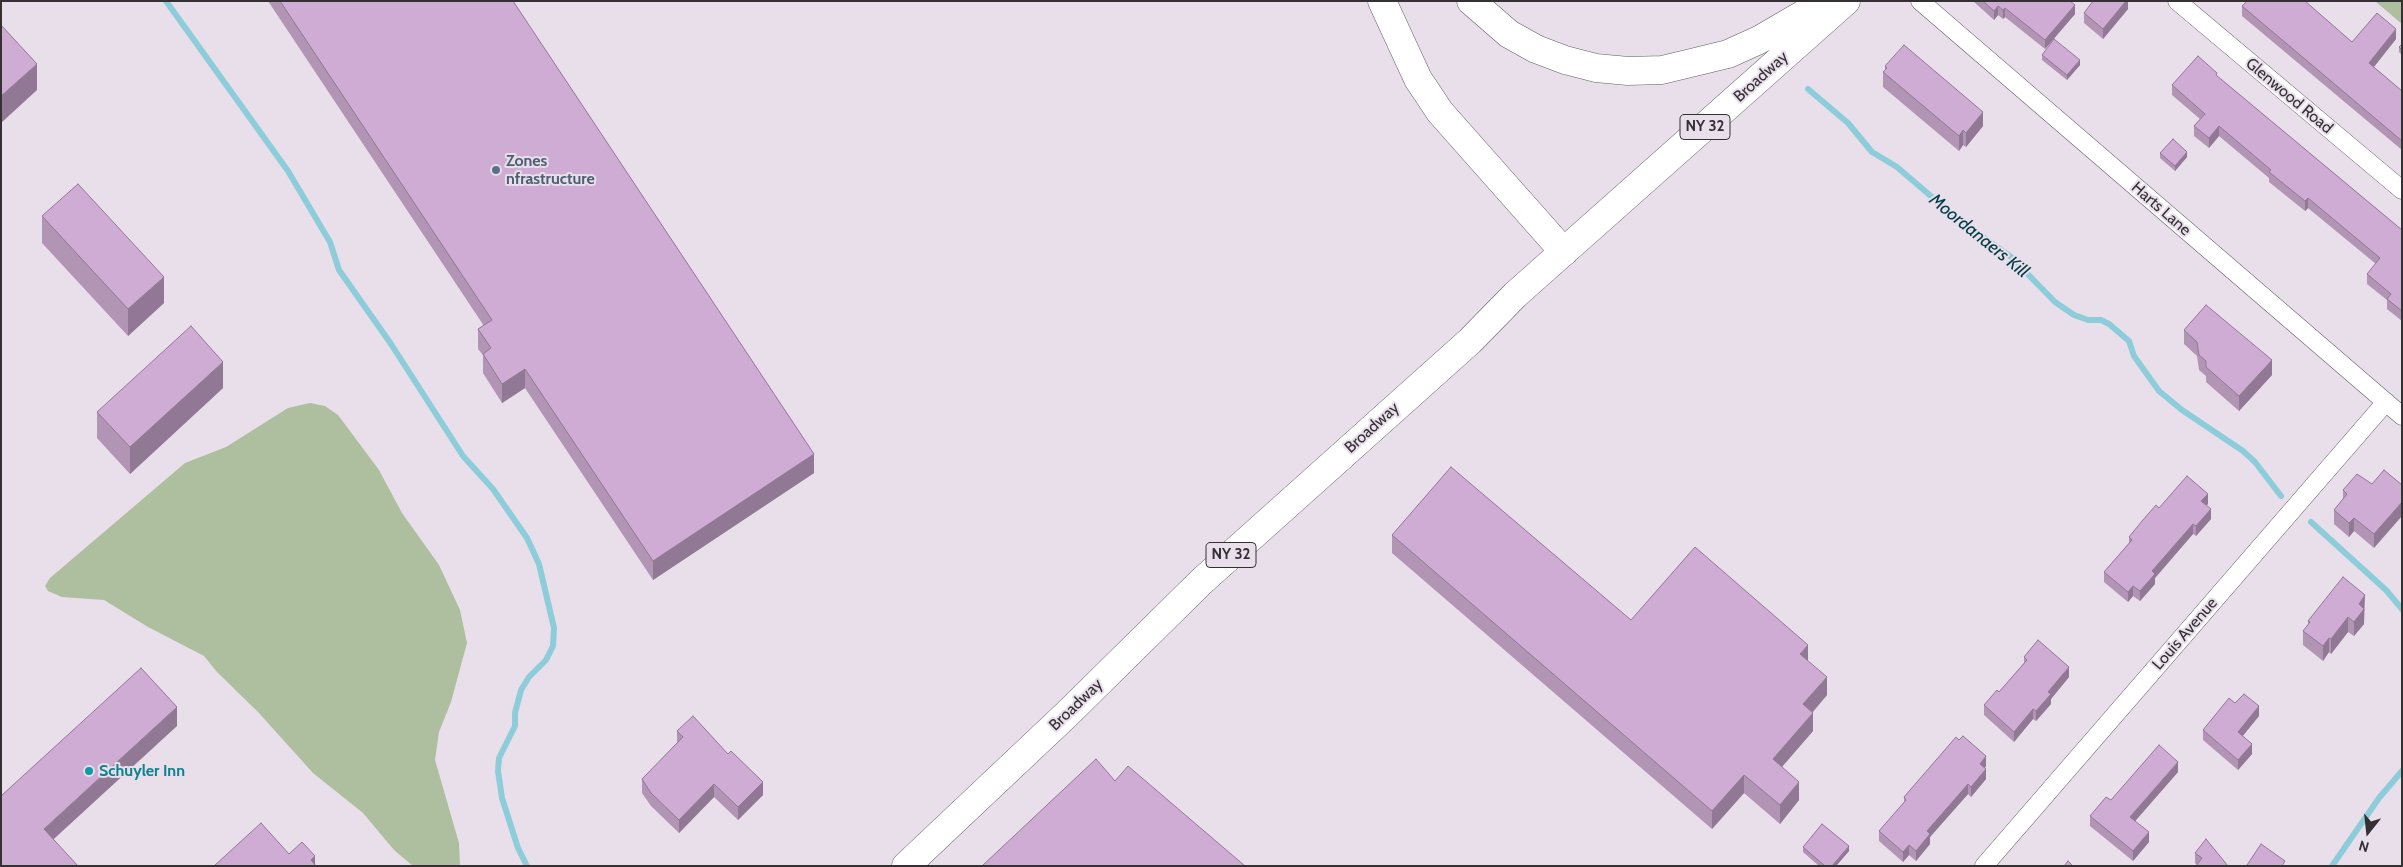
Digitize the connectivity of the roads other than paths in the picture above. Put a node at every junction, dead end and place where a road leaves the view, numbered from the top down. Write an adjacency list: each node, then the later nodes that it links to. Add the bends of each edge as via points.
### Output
1 (1382, 1): 8 (main road, via 1418,79 1440,112)
2 (1471, 1): 3 (main road, via 1509,34 1536,49 1596,68 1628,71 1662,70 1728,54)
3 (1826, 1)
4 (1846, 1): 8 (main road, Broadway / NY 32)
5 (1920, 1): 9 (street, Harts Lane)
6 (2177, 1): 7 (street, Glenwood Road)
7 (2402, 190)
8 (1564, 252): 11 (main road, Broadway / NY 32, via 1470,341 1202,581)
9 (2386, 402): 10 (street, Harts Lane); 12 (street, Louis Avenue)
10 (2402, 416)
11 (906, 866)
12 (1984, 866)

